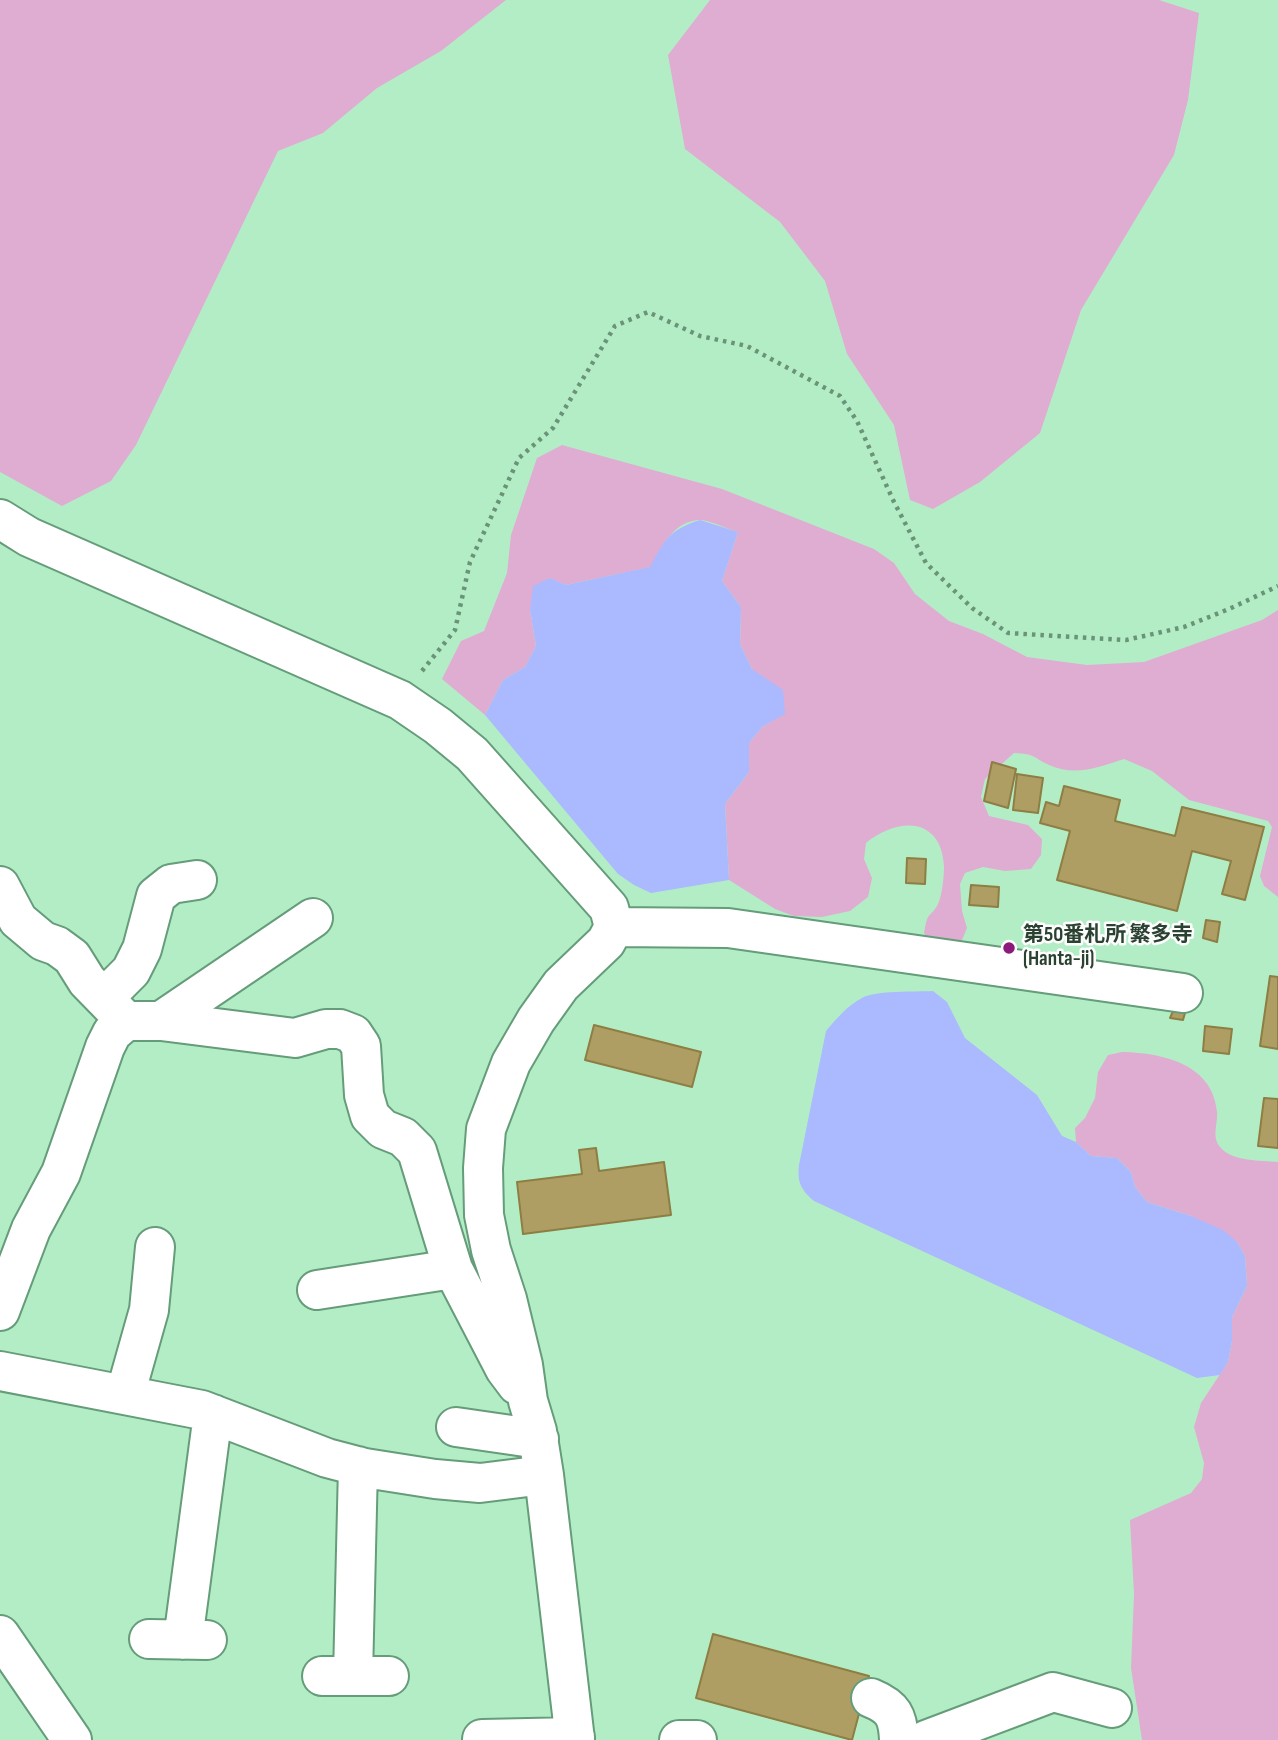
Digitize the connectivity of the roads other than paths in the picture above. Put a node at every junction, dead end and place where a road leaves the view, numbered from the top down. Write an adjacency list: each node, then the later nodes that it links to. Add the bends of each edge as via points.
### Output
1 (0, 519): 5 (street, via 41,542 400,700 472,754 594,888 609,908)
2 (197, 880): 7 (street, via 171,884 156,896 131,971)
3 (0, 886): 7 (street, via 18,920 72,957 88,981)
4 (313, 918): 7 (street)
5 (614, 927): 6 (street, via 729,928); 14 (street, via 606,942 561,985 536,1020 511,1063 486,1129 484,1215 508,1299)
6 (1183, 993)
7 (131, 1013): 9 (street, via 295,1038 326,1029 353,1034 361,1046 370,1116 417,1151); 11 (street, via 112,1032 105,1047 61,1173 31,1229)
8 (155, 1247): 13 (street, via 149,1310)
9 (453, 1269): 10 (street); 14 (street, via 505,1369)
10 (317, 1290)
11 (0, 1311)
12 (0, 1371): 13 (street)
13 (125, 1395): 15 (street)
14 (528, 1401): 17 (street)
15 (213, 1414): 18 (street); 20 (street)
16 (456, 1427): 17 (street)
17 (542, 1457): 18 (street, via 480,1483); 24 (street)
18 (358, 1466): 21 (street)
19 (0, 1635): 25 (street)
20 (181, 1640)
21 (355, 1676)
22 (871, 1698): 29 (street, via 894,1714)
23 (1112, 1707): 30 (street, via 1053,1692)
24 (575, 1739): 26 (street)
25 (72, 1740)
26 (482, 1740)
27 (678, 1740): 28 (street)
28 (697, 1740)
29 (899, 1740)
30 (926, 1740)

